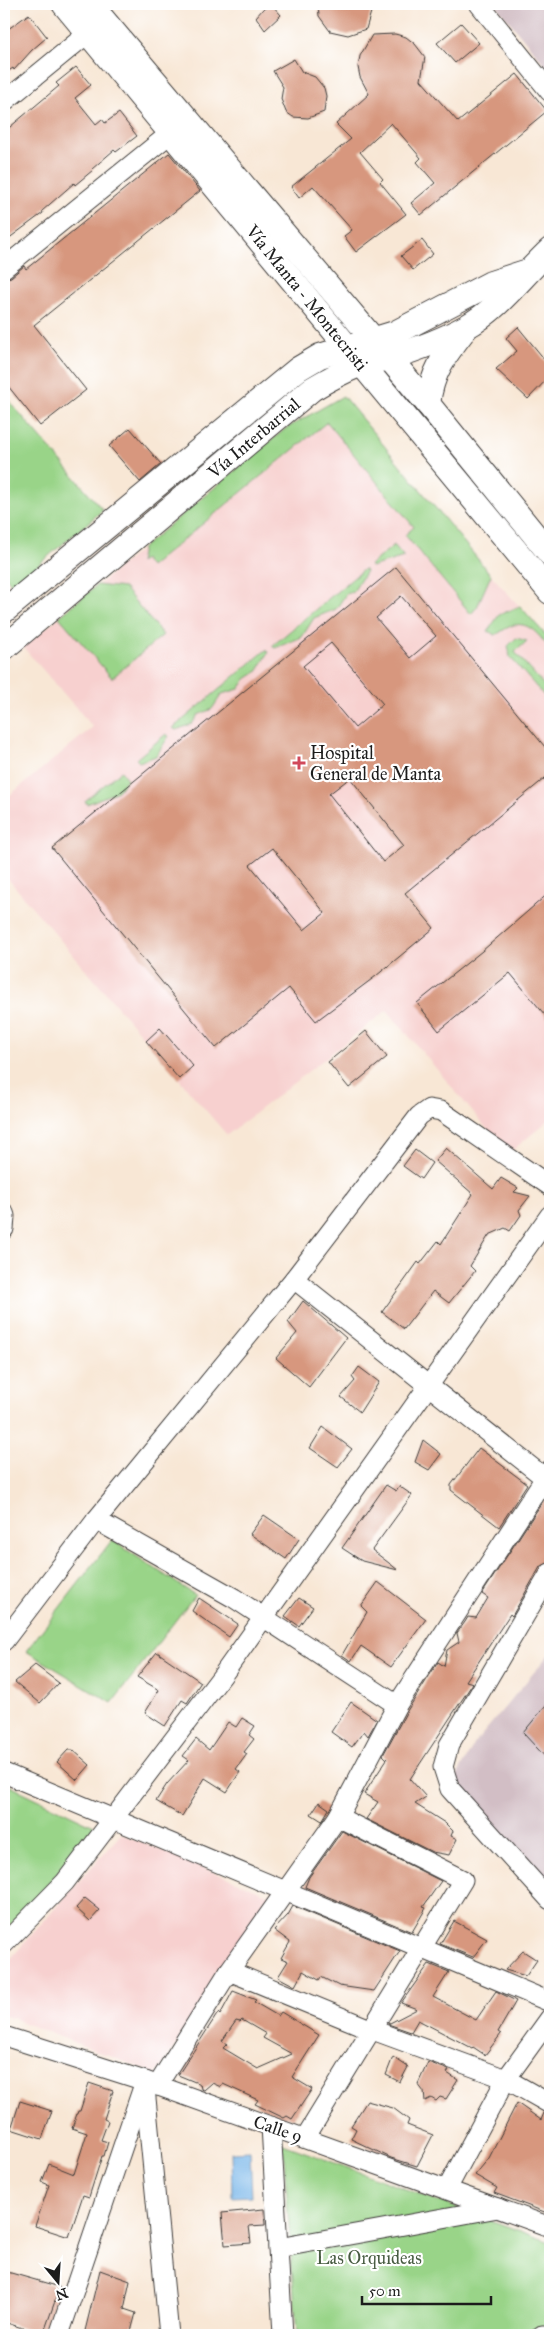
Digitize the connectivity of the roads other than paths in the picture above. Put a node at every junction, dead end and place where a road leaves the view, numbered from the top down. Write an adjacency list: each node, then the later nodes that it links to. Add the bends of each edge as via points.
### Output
1 (64, 4): 3 (main road, Vía Manta - Montecristi)
2 (479, 4): 4 (street)
3 (93, 19): 5 (street); 6 (main road, Vía Manta - Montecristi)
4 (550, 92)
5 (4, 102)
6 (179, 126): 8 (street); 11 (main road, Vía Manta - Montecristi); 12 (main road, Vía Manta - Montecristi)
7 (550, 250): 9 (main road, Vía Interbarrial)
8 (4, 268)
9 (527, 271): 10 (main road, Vía Interbarrial, via 498,303); 11 (main road, Vía Interbarrial, via 491,282 395,333)
10 (467, 326): 13 (main road, Vía Interbarrial); 15 (main road, via 437,368)
11 (373, 339): 12 (main road, Vía Interbarrial); 13 (main road, Vía Manta - Montecristi)
12 (346, 346): 14 (main road, Vía Manta - Montecristi); 16 (main road, Vía Interbarrial, via 298,369)
13 (388, 358): 14 (main road, Vía Interbarrial); 15 (main road, Vía Manta - Montecristi)
14 (361, 364): 18 (main road, Vía Interbarrial, via 312,389); 19 (main road, Vía Manta - Montecristi)
15 (428, 404): 17 (main road, Vía Manta - Montecristi)
16 (94, 537): 18 (street); 20 (main road, Vía Interbarrial)
17 (550, 554)
18 (112, 557): 21 (main road, Vía Interbarrial)
19 (550, 592)
20 (4, 611)
21 (4, 648)
22 (550, 1186): 26 (street, via 441,1111 429,1109 419,1116)
23 (4, 1214): 25 (street)
24 (550, 1215): 27 (street)
25 (4, 1229)
26 (294, 1279): 27 (street); 29 (street)
27 (427, 1386): 28 (street); 31 (street)
28 (548, 1474): 33 (street)
29 (96, 1520): 31 (street); 32 (street)
30 (550, 1573): 38 (street, via 449,1745 443,1767 450,1789)
31 (264, 1618): 33 (street); 36 (street)
32 (4, 1642)
33 (397, 1705): 35 (street)
34 (4, 1773): 36 (street)
35 (338, 1817): 37 (street); 40 (street, via 464,1880)
36 (113, 1819): 37 (street); 39 (street, via 65,1882)
37 (284, 1890): 40 (street); 41 (street)
38 (548, 1893)
39 (4, 1944)
40 (423, 1949): 42 (street); 44 (street)
41 (229, 1971): 44 (street); 47 (street)
42 (550, 2002)
43 (550, 2018): 46 (street)
44 (370, 2029): 46 (street); 50 (street)
45 (4, 2036): 47 (street, Calle 9)
46 (506, 2080): 48 (street); 51 (street)
47 (151, 2083): 49 (street, Calle 9); 55 (street); 56 (street)
48 (550, 2104)
49 (271, 2126): 50 (street, Calle 9); 54 (street)
50 (304, 2138): 51 (street, Calle 9)
51 (447, 2189): 52 (street, Calle 9)
52 (498, 2208): 53 (street, Calle 9); 54 (street)
53 (550, 2227)
54 (278, 2248): 57 (street)
55 (59, 2335)
56 (169, 2335)
57 (283, 2335)
58 (542, 2335): 59 (street)
59 (550, 2335)

